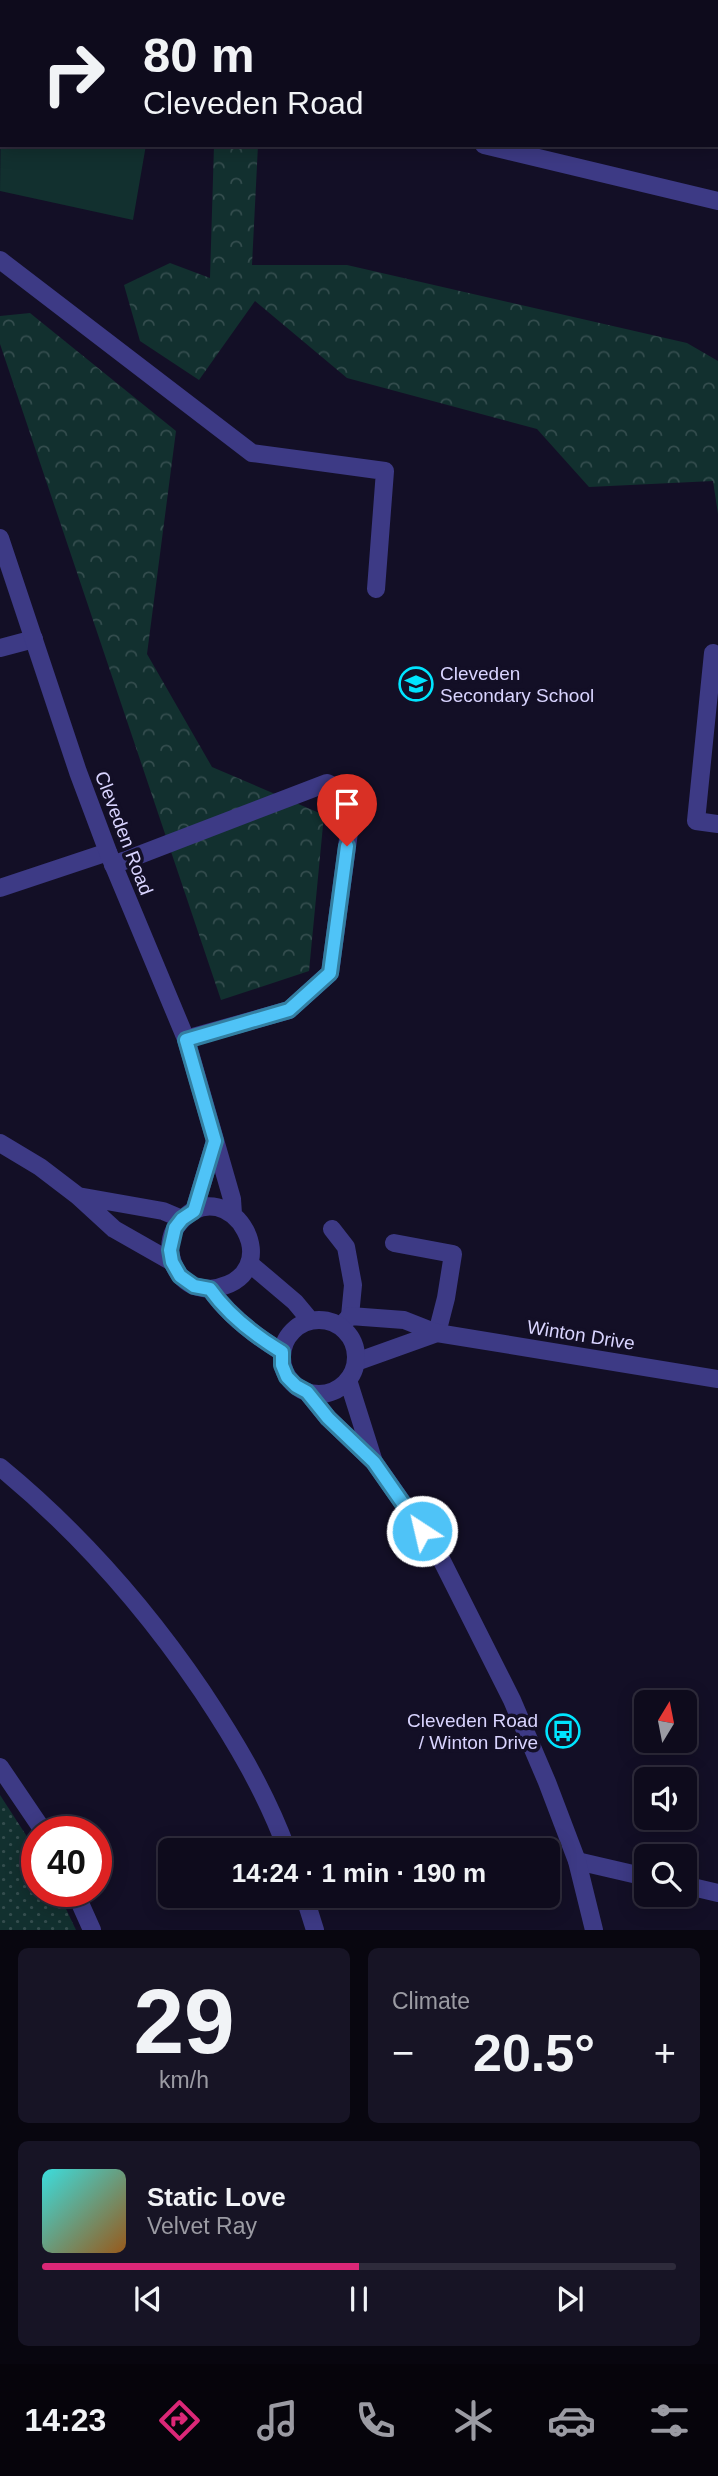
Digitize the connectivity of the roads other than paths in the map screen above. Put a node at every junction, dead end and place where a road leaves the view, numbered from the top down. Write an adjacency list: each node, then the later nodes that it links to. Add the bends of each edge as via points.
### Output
1 (492, 147): 2 (street)
2 (718, 201)
3 (0, 260): 5 (street, via 252,453 385,471)
4 (0, 538): 6 (street, Cleveden Road)
5 (376, 589)
6 (34, 639): 7 (street); 10 (street, Cleveden Road)
7 (0, 648)
8 (713, 653): 9 (street, via 696,821)
9 (718, 824)
10 (110, 859): 11 (street); 12 (street, Cleveden Road); 12 (street, via 327,783 354,795 330,973 289,1010)
11 (0, 888)
12 (186, 1040): 13 (street, Cleveden Road)
13 (215, 1141): 16 (street, Cleveden Road); 17 (street)
14 (0, 1143): 15 (street)
15 (78, 1196): 17 (street); 20 (street, via 114,1230)
16 (233, 1214): 17 (street, via 207,1207); 21 (street, Cleveden Road, via 249,1236)
17 (188, 1215): 20 (street, via 171,1238)
18 (332, 1229): 24 (street, via 346,1247 353,1285)
19 (394, 1243): 25 (street, via 453,1254)
20 (172, 1262): 22 (street, via 180,1276 194,1286)
21 (249, 1263): 22 (street, via 234,1282); 23 (street)
22 (210, 1289): 26 (street, via 253,1334)
23 (310, 1320): 24 (street); 26 (street, via 288,1335)
24 (346, 1321): 25 (street, Winton Drive, via 404,1320); 27 (street)
25 (438, 1333): 27 (street, Winton Drive); 28 (street, Winton Drive)
26 (282, 1352): 30 (street, via 287,1377)
27 (356, 1362): 29 (street)
28 (718, 1379)
29 (348, 1380): 30 (street, via 332,1392); 31 (street)
30 (307, 1392): 31 (street)
31 (374, 1462): 36 (street, via 438,1553 512,1700)
32 (0, 1467): 35 (street, via 100,1560 181,1661 246,1761)
33 (0, 1767): 34 (street)
34 (33, 1816)
35 (283, 1838)
36 (577, 1861): 37 (street); 44 (street)
37 (634, 1874)
38 (697, 1888): 39 (street)
39 (718, 1893)
40 (82, 1907): 42 (street)
41 (308, 1908): 43 (street)
42 (92, 1930)
43 (315, 1930)
44 (594, 1930)

